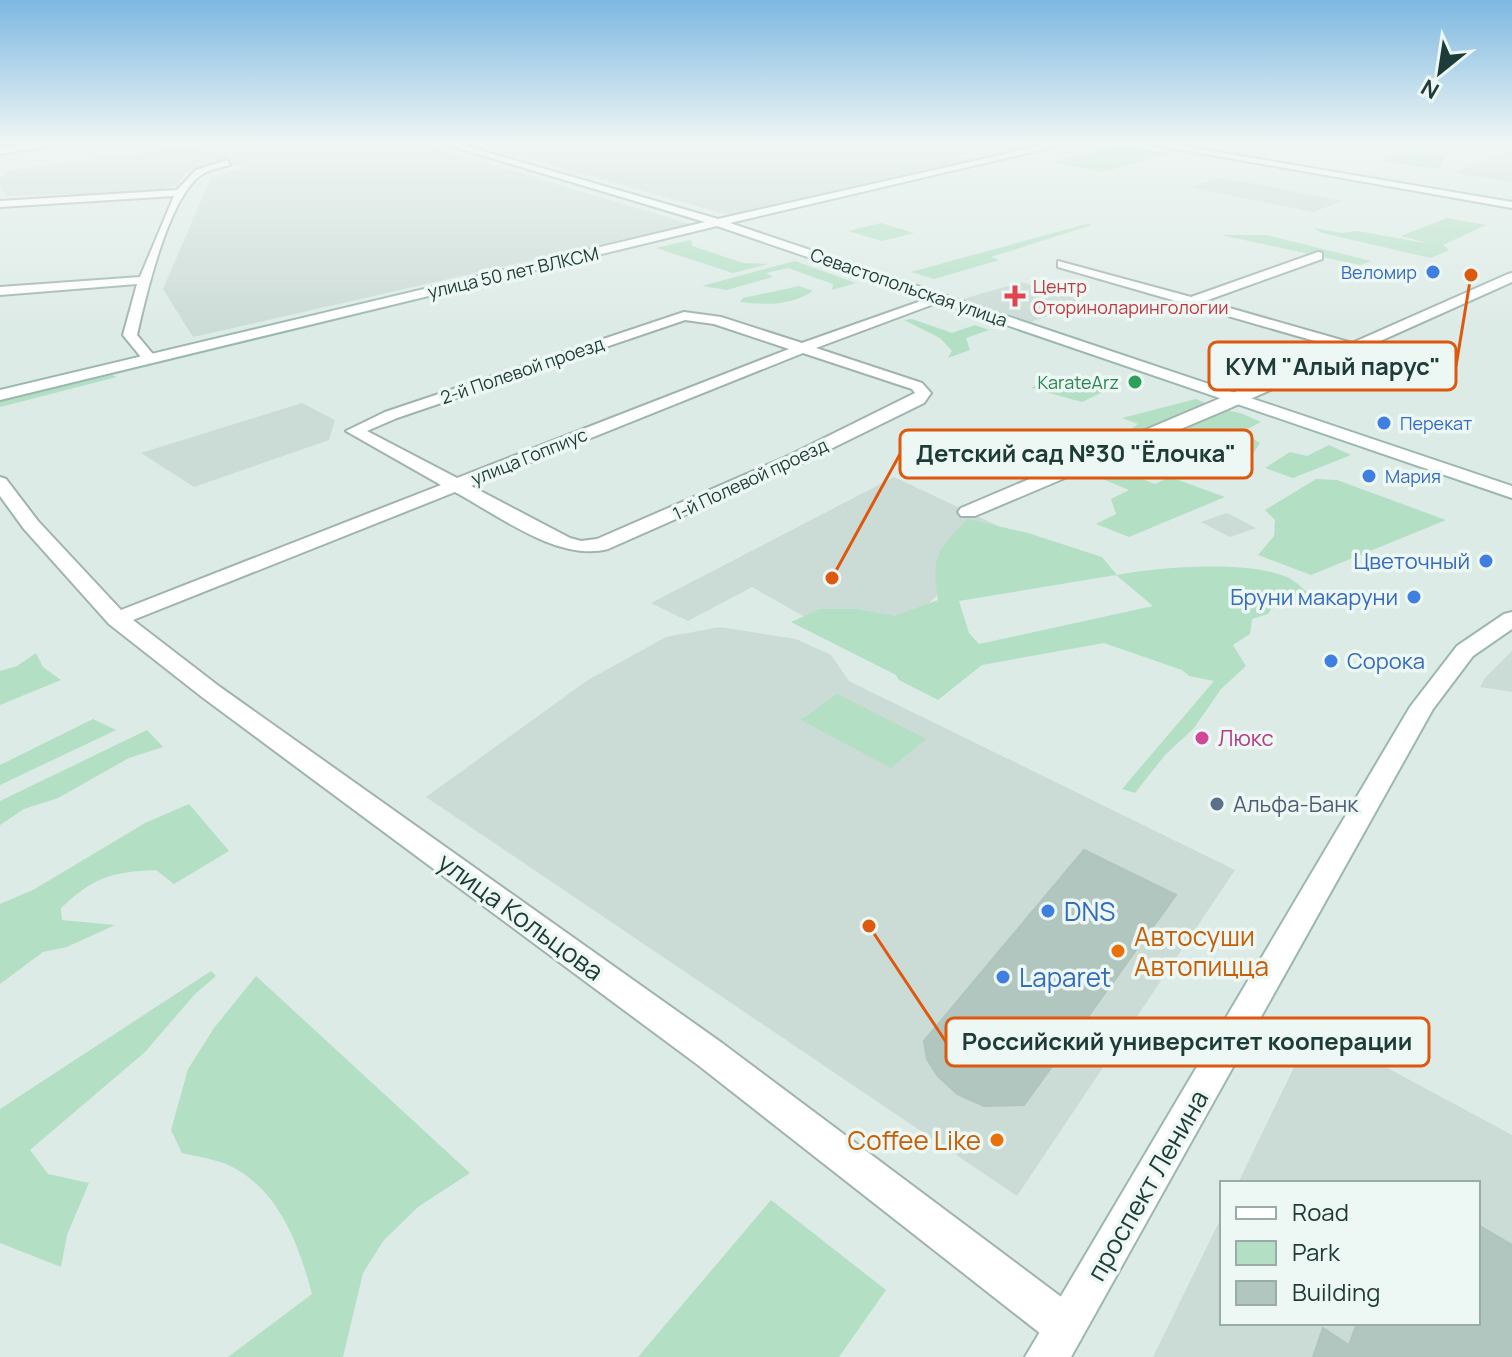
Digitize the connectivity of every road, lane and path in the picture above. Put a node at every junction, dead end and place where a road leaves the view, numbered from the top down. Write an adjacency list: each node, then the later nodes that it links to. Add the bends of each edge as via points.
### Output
1 (176, 204): 8 (street)
2 (658, 204): 4 (street, Севастопольская улица)
3 (796, 204): 4 (street, улица 50 лет ВЛКСМ)
4 (719, 222): 10 (street, Севастопольская улица); 14 (street, улица 50 лет ВЛКСМ)
5 (1318, 256): 11 (street)
6 (1062, 264): 11 (street)
7 (1512, 277): 12 (street)
8 (144, 280): 9 (street); 14 (street, via 130,335)
9 (0, 291)
10 (943, 298): 13 (street, улица Гоппиус); 16 (street, Севастопольская улица)
11 (1192, 301): 12 (street)
12 (1350, 347): 16 (street)
13 (803, 348): 18 (street, улица Гоппиус); 18 (street, 2-й Полевой проезд, via 716,320 684,316 354,431); 18 (street, 1-й Полевой проезд, via 917,386 923,393 794,460 601,545 563,542)
14 (150, 359): 15 (street, улица 50 лет ВЛКСМ)
15 (0, 395)
16 (1238, 399): 19 (street, Севастопольская улица); 20 (street)
17 (0, 483): 21 (street, улица Кольцова)
18 (455, 485): 21 (street, улица Гоппиус)
19 (1512, 492)
20 (968, 512)
21 (117, 619): 23 (street, улица Кольцова, via 675,1027)
22 (1512, 619): 23 (street, проспект Ленина, via 1465,651 1422,707)
23 (1065, 1326): 24 (street, проспект Ленина)
24 (1047, 1357)

